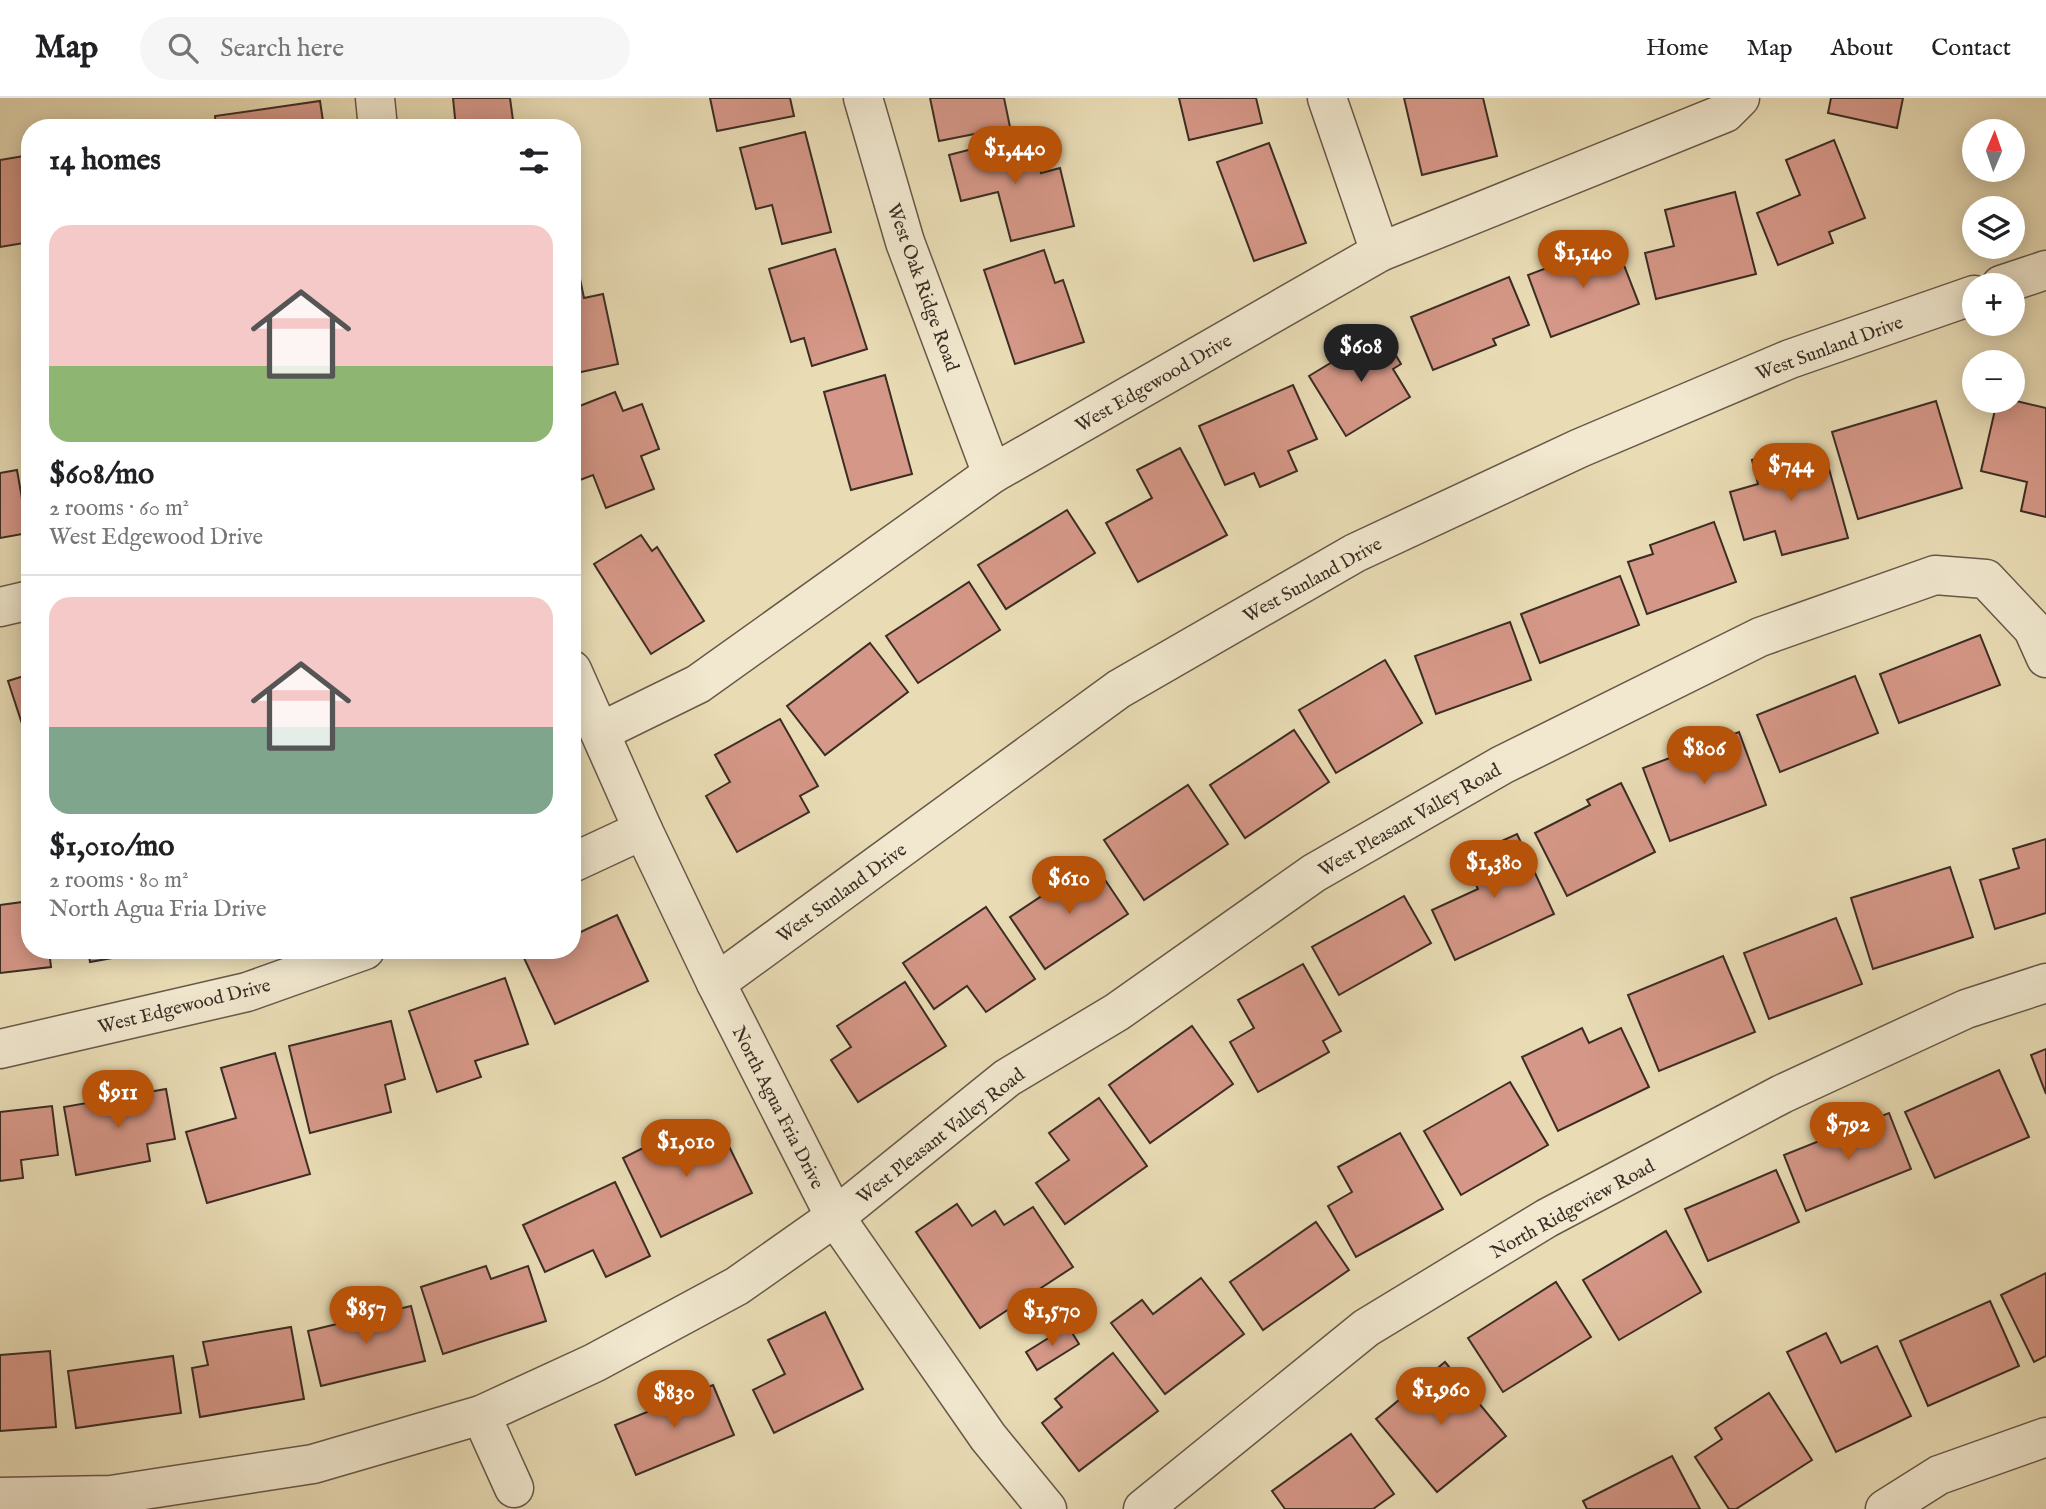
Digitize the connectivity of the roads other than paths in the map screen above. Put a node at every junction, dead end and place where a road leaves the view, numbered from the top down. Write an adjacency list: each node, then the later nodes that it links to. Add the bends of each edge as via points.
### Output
1 (375, 98): 5 (street)
2 (863, 98): 10 (street, West Oak Ridge Road, via 905,242)
3 (1328, 98): 6 (street)
4 (1740, 98): 6 (street, West Edgewood Drive, via 1726,113)
5 (377, 119)
6 (1380, 252): 10 (street, West Edgewood Drive)
7 (2046, 270): 8 (street)
8 (2025, 277)
9 (1962, 299): 19 (street, West Sunland Drive, via 1790,359 1580,447 1354,553 1119,689)
10 (992, 474): 15 (street, West Edgewood Drive, via 698,684)
11 (21, 602): 12 (street)
12 (0, 607)
13 (2046, 658): 22 (street, West Pleasant Valley Road, via 2033,629 1986,579 1935,575 1760,637 1502,765 1314,873 1117,1012 1007,1078)
14 (581, 690): 15 (street, North Agua Fria Drive)
15 (600, 732): 16 (street, North Agua Fria Drive)
16 (643, 830): 17 (street); 19 (street, North Agua Fria Drive)
17 (581, 859)
18 (340, 959): 21 (street, West Edgewood Drive, via 247,992)
19 (716, 983): 22 (street, North Agua Fria Drive)
20 (2046, 983): 28 (street, North Ridgeview Road, via 1966,1009 1782,1094 1548,1218 1366,1328)
21 (0, 1049)
22 (835, 1217): 23 (street, West Pleasant Valley Road, via 737,1286 594,1363); 27 (street, North Agua Fria Drive, via 988,1437)
23 (481, 1415): 25 (street); 26 (street, West Pleasant Valley Road, via 313,1464 111,1495)
24 (2046, 1437): 29 (street, via 1939,1475)
25 (514, 1488)
26 (0, 1497)
27 (1047, 1509)
28 (1143, 1509)
29 (1885, 1509)

